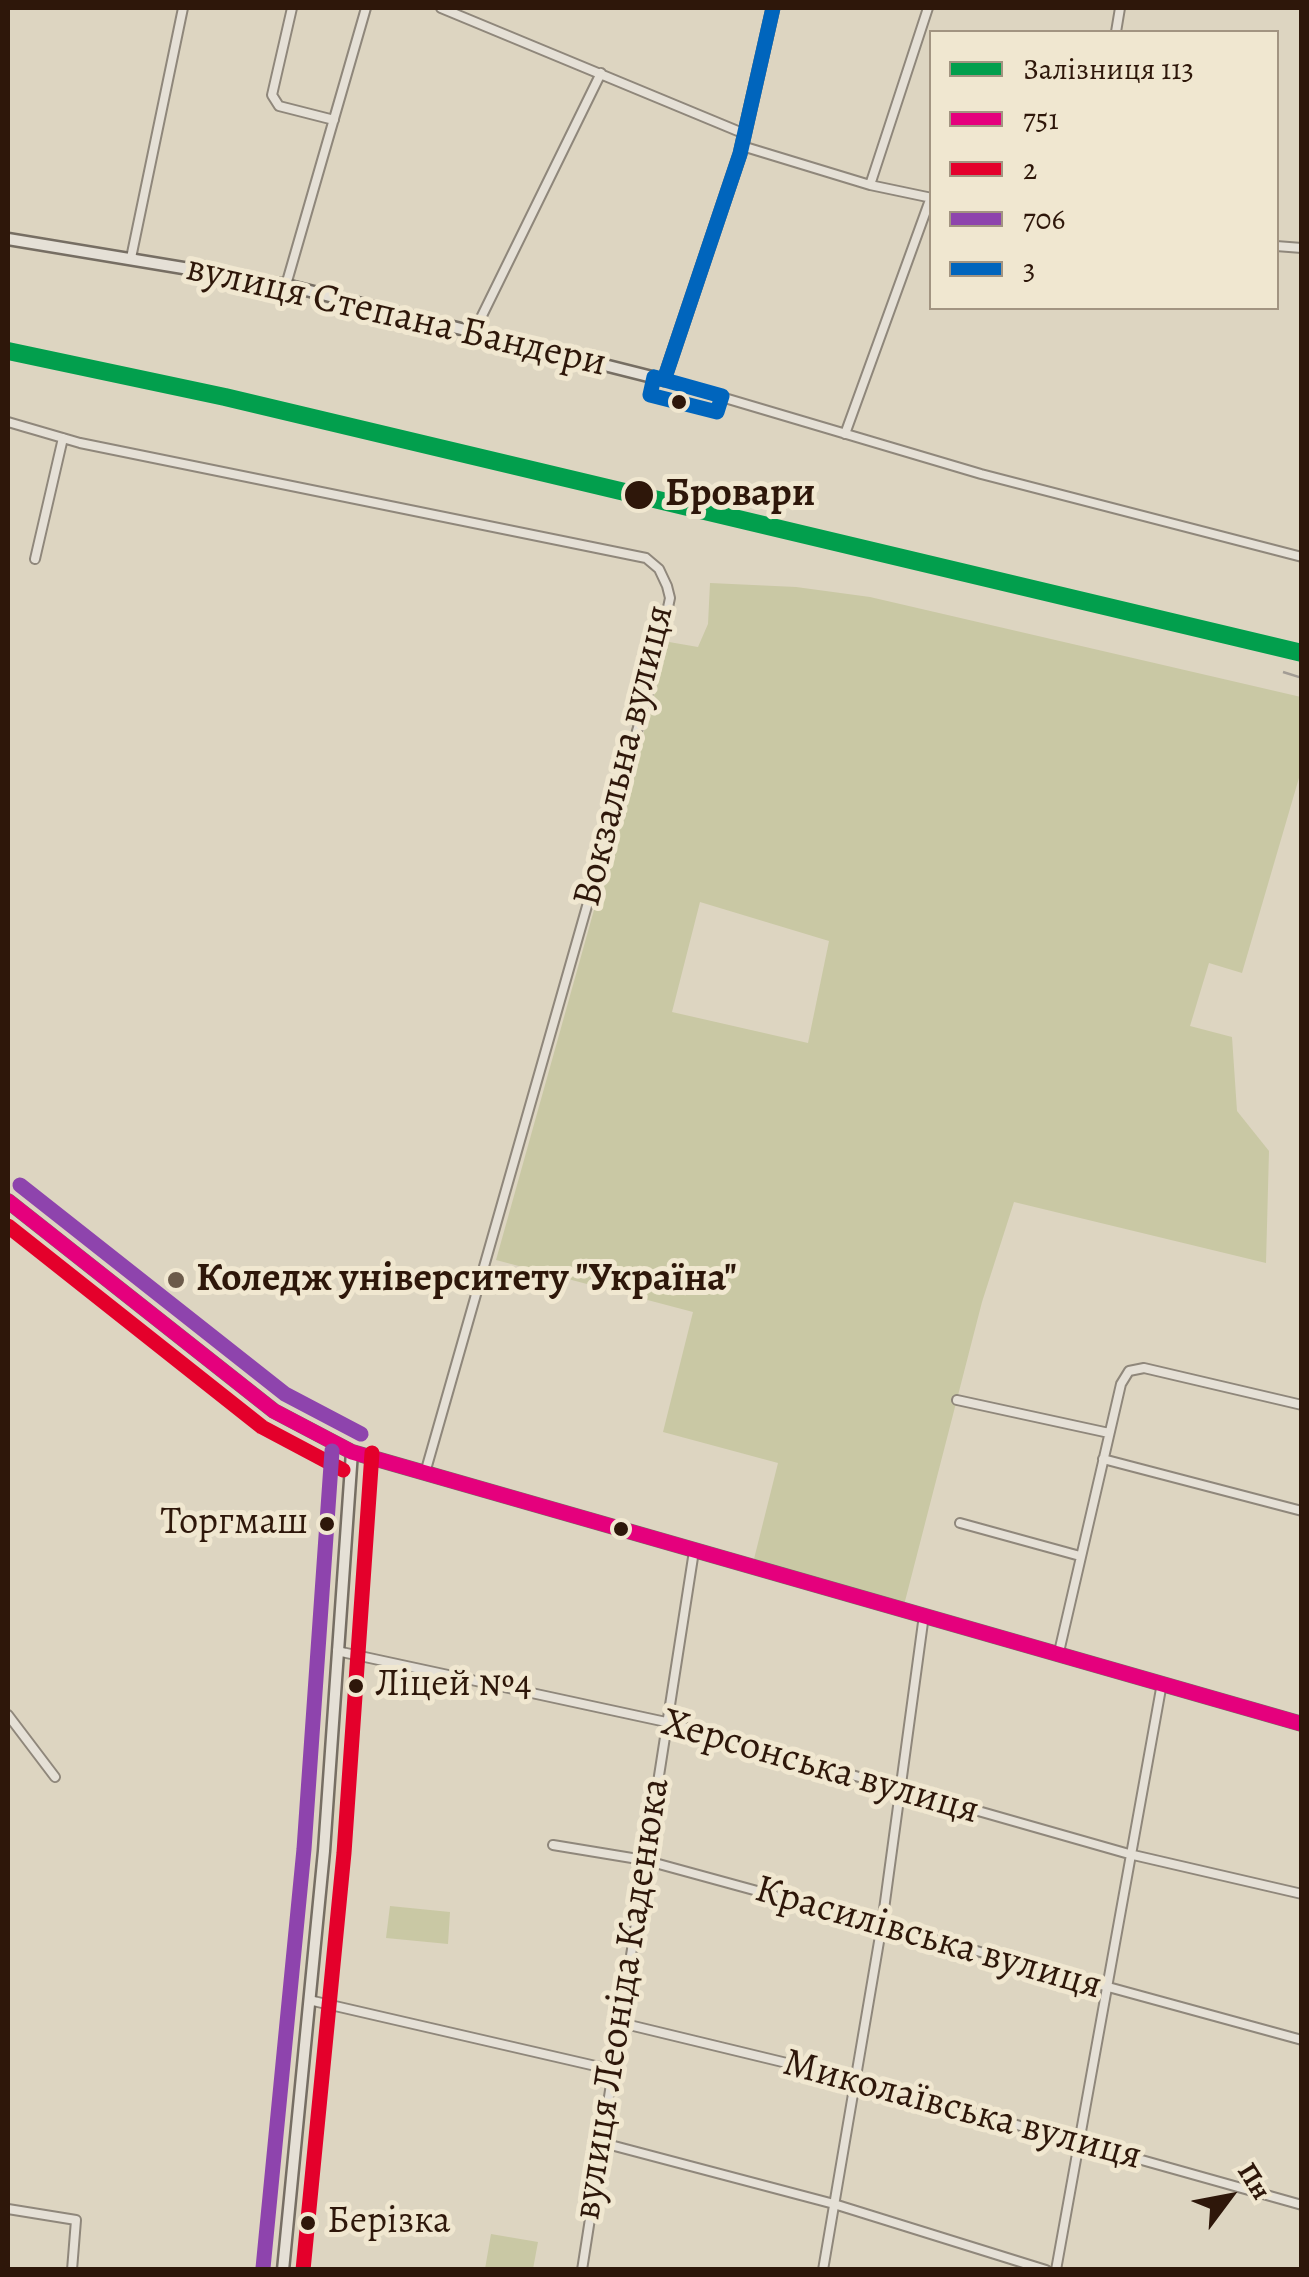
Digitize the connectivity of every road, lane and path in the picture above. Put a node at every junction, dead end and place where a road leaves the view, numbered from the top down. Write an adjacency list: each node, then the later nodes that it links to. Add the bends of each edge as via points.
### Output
1 (183, 8): 14 (street)
2 (292, 8): 8 (street, via 272,95 279,106)
3 (366, 8): 8 (street)
4 (440, 8): 7 (street)
5 (773, 8): 9 (street)
6 (928, 8): 10 (street)
7 (601, 73): 9 (street); 16 (street)
8 (334, 120): 15 (street)
9 (743, 140): 10 (street); 17 (street)
10 (870, 184): 11 (street)
11 (929, 198)
12 (929, 203): 19 (street)
13 (8, 239): 14 (street, вулиця Степана Бандери)
14 (131, 258): 15 (street, вулиця Степана Бандери)
15 (286, 285): 16 (street, вулиця Степана Бандери)
16 (475, 330): 17 (street, вулиця Степана Бандери)
17 (664, 380): 19 (street, вулиця Степана Бандери)
18 (8, 422): 20 (street, Вокзальна вулиця)
19 (845, 434): 21 (street, вулиця Степана Бандери)
20 (63, 438): 22 (street); 29 (street, Вокзальна вулиця, via 646,558 667,586 655,668)
21 (1302, 557)
22 (36, 560)
23 (8, 1201): 27 (main road, via 274,1411)
24 (957, 1400): 26 (street)
25 (1302, 1405): 26 (street, via 1144,1368 1129,1371 1121,1384)
26 (1109, 1433): 28 (street)
27 (352, 1452): 29 (main road); 35 (street)
28 (1104, 1459): 30 (street); 33 (street)
29 (425, 1474): 32 (main road)
30 (1302, 1511)
31 (960, 1524): 33 (street)
32 (694, 1550): 34 (main road); 39 (street, вулиця Леоніда Каденюка)
33 (1080, 1556): 36 (street)
34 (924, 1615): 36 (main road); 42 (street)
35 (337, 1651): 39 (street, Херсонська вулиця); 49 (street)
36 (1059, 1652): 37 (main road)
37 (1162, 1682): 40 (main road); 44 (street)
38 (8, 1715): 41 (street)
39 (666, 1722): 42 (street, Херсонська вулиця); 45 (street, вулиця Леоніда Каденюка)
40 (1302, 1724)
41 (56, 1777)
42 (902, 1792): 44 (street, Херсонська вулиця); 47 (street)
43 (553, 1846): 45 (street, Красилівська вулиця)
44 (1129, 1854): 46 (street, Херсонська вулиця); 48 (street)
45 (644, 1860): 47 (street, Красилівська вулиця); 50 (street, вулиця Леоніда Каденюка)
46 (1302, 1894)
47 (882, 1924): 48 (street, Красилівська вулиця); 53 (street)
48 (1106, 1989): 51 (street, Красилівська вулиця); 54 (street)
49 (309, 2000): 52 (street); 60 (street)
50 (621, 2023): 52 (street, вулиця Леоніда Каденюка); 53 (street, Миколаївська вулиця)
51 (1302, 2040)
52 (614, 2070): 55 (street, вулиця Леоніда Каденюка)
53 (853, 2079): 54 (street, Миколаївська вулиця); 56 (street)
54 (1079, 2141): 57 (street, Миколаївська вулиця); 64 (street)
55 (603, 2143): 56 (street); 61 (street, вулиця Леоніда Каденюка)
56 (834, 2204): 62 (street); 63 (street)
57 (1302, 2204)
58 (8, 2209): 59 (street, via 76,2220)
59 (72, 2270)
60 (283, 2270)
61 (582, 2270)
62 (823, 2270)
63 (1046, 2270)
64 (1056, 2270)

